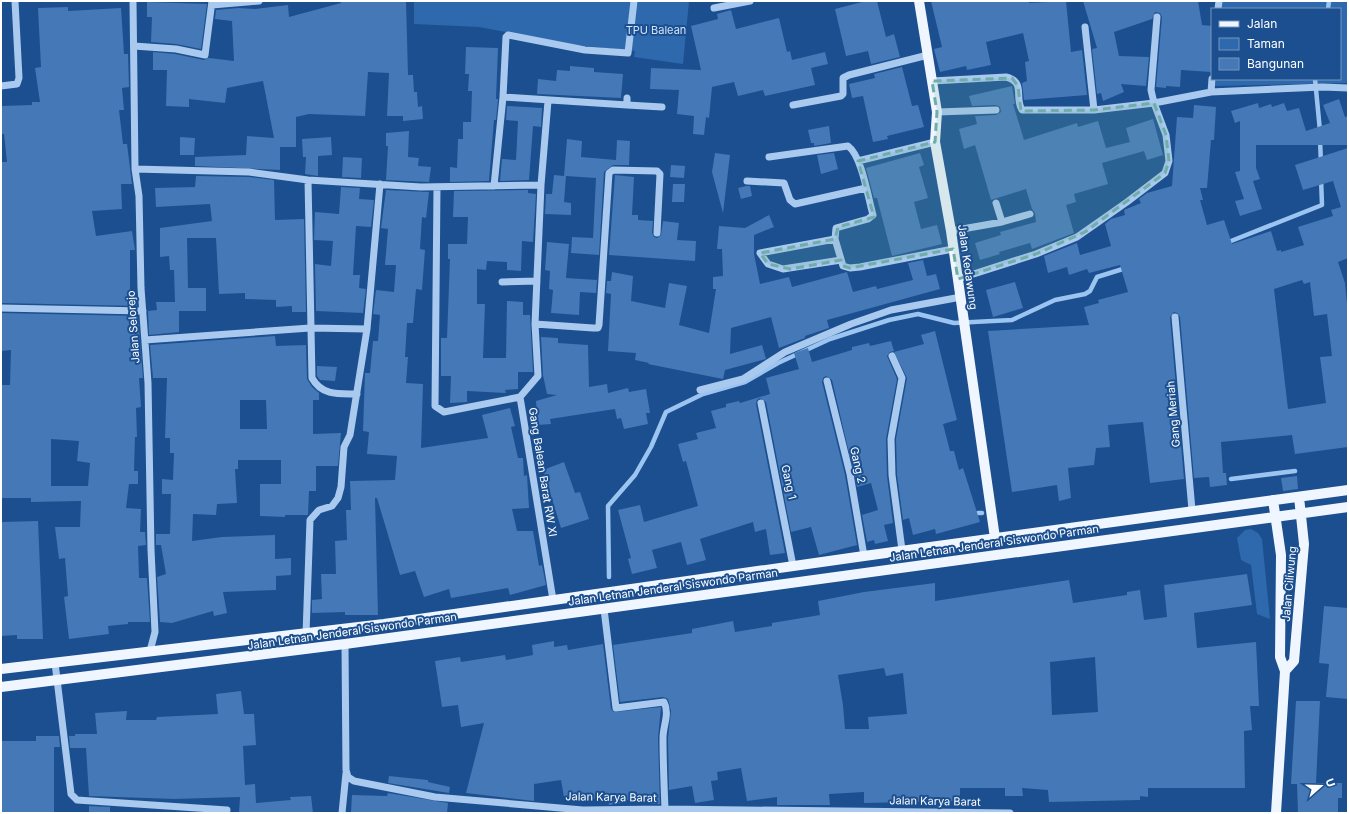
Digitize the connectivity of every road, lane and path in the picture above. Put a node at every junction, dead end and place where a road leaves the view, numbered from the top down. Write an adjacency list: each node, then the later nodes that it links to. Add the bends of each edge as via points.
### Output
1 (15, 1): 15 (street, via 18,78 17,84)
2 (133, 1): 11 (street, Jalan Selorejo)
3 (259, 1): 7 (street)
4 (634, 1): 18 (street, via 628,53 585,50 508,35 505,42)
5 (750, 1): 8 (street)
6 (919, 1): 12 (main road, Jalan Kedawung)
7 (212, 3): 11 (street, via 205,55 176,49)
8 (714, 8)
9 (1157, 17): 20 (street, via 1151,90)
10 (1085, 27): 24 (street)
11 (134, 46): 29 (street, Jalan Selorejo)
12 (928, 54): 14 (main road, Jalan Kedawung); 21 (street, via 849,75 843,78 844,90 841,96)
13 (1212, 80): 17 (street)
14 (932, 81): 24 (street, via 1006,77 1015,80 1022,110); 25 (main road, Jalan Kedawung)
15 (1, 86)
16 (1348, 88): 17 (street)
17 (1211, 92): 20 (street)
18 (503, 97): 19 (street); 34 (street)
19 (548, 101): 22 (street, via 627,102); 33 (street, Gang Balean Barat RW XI)
20 (1154, 104): 24 (street); 45 (street, via 1166,135 1169,161 1165,173 1077,237 1036,254)
21 (793, 105)
22 (662, 107)
23 (996, 110): 25 (street)
24 (1094, 110)
25 (937, 112): 26 (main road, Jalan Kedawung)
26 (935, 142): 28 (street); 40 (main road, Jalan Kedawung)
27 (769, 157): 28 (street, via 848,146)
28 (858, 161): 36 (street)
29 (135, 169): 30 (street, via 250,172); 50 (street, Jalan Selorejo, via 139,196)
30 (308, 180): 32 (street); 53 (street)
31 (747, 182): 36 (street, via 784,183 790,200 795,204)
32 (380, 184): 35 (street); 54 (street)
33 (541, 185): 34 (street); 46 (street, Gang Balean Barat RW XI)
34 (494, 186): 35 (street)
35 (437, 187): 60 (street, via 435,406 444,412 456,411)
36 (866, 188): 42 (street, via 872,217 838,227)
37 (996, 203): 39 (street)
38 (1030, 214): 39 (street)
39 (1002, 222): 40 (street)
40 (951, 231): 43 (main road, Jalan Kedawung)
41 (657, 233): 52 (street, via 660,174 657,171 613,170 609,173 598,328)
42 (835, 239): 44 (street); 44 (street, via 760,253 768,264 783,269)
43 (953, 249): 44 (street, via 850,268 843,266); 45 (main road, Jalan Kedawung)
44 (841, 260)
45 (958, 279): 48 (main road, Jalan Kedawung)
46 (537, 281): 47 (street); 52 (street, Gang Balean Barat RW XI)
47 (502, 282)
48 (960, 297): 58 (street, via 891,310 851,324 785,352 743,379); 69 (main road, Jalan Kedawung)
49 (1, 308): 50 (street)
50 (143, 312): 55 (street, Jalan Selorejo)
51 (1175, 317): 66 (street, Gang Meriah)
52 (535, 324): 60 (street, Gang Balean Barat RW XI, via 538,376)
53 (310, 328): 54 (street); 55 (street); 59 (street, via 312,378 316,386 333,394)
54 (367, 329): 59 (street)
55 (145, 340): 77 (street, Jalan Selorejo, via 155,632)
56 (892, 356): 70 (street, via 902,378 891,439 892,475)
57 (826, 381): 71 (street, Gang 2, via 850,474)
58 (700, 390)
59 (358, 394): 75 (street, via 350,435 344,447 338,498 332,506 319,510 310,520)
60 (520, 397): 73 (street, Gang Balean Barat RW XI)
61 (762, 403): 72 (street, Gang 1)
62 (1348, 490): 63 (main road, Jalan Letnan Jenderal Siswondo Parman)
63 (1299, 496): 64 (main road, Jalan Letnan Jenderal Siswondo Parman); 67 (main road, Jalan Ciliwung)
64 (1273, 500): 66 (main road, Jalan Letnan Jenderal Siswondo Parman); 68 (main road, Jalan Ciliwung)
65 (1348, 507): 67 (main road, Jalan Letnan Jenderal Siswondo Parman)
66 (1192, 510): 69 (main road, Jalan Letnan Jenderal Siswondo Parman)
67 (1301, 514): 68 (main road, Jalan Letnan Jenderal Siswondo Parman); 80 (main road, Jalan Ciliwung, via 1304,549 1294,661)
68 (1276, 518): 74 (main road, Jalan Letnan Jenderal Siswondo Parman); 80 (main road, Jalan Ciliwung, via 1281,555 1280,657)
69 (995, 538): 70 (main road, Jalan Letnan Jenderal Siswondo Parman)
70 (902, 550): 71 (main road, Jalan Letnan Jenderal Siswondo Parman)
71 (864, 556): 72 (main road, Jalan Letnan Jenderal Siswondo Parman)
72 (793, 566): 73 (main road, Jalan Letnan Jenderal Siswondo Parman)
73 (553, 600): 75 (main road, Jalan Letnan Jenderal Siswondo Parman)
74 (604, 609): 76 (main road, Jalan Letnan Jenderal Siswondo Parman); 84 (street, via 616,708 664,702 665,704)
75 (306, 634): 77 (main road, Jalan Letnan Jenderal Siswondo Parman)
76 (345, 644): 81 (main road, Jalan Letnan Jenderal Siswondo Parman); 83 (street)
77 (150, 651): 78 (main road, Jalan Letnan Jenderal Siswondo Parman)
78 (55, 663): 79 (main road, Jalan Letnan Jenderal Siswondo Parman); 81 (street)
79 (1, 669)
80 (1285, 671): 88 (main road, Jalan Ciliwung)
81 (57, 680): 82 (main road, Jalan Letnan Jenderal Siswondo Parman); 85 (street, via 71,794 77,800)
82 (1, 687)
83 (346, 770): 84 (street, Jalan Karya Barat, via 348,777 354,781 436,797 583,810); 86 (street)
84 (665, 809): 87 (street, Jalan Karya Barat)
85 (227, 810)
86 (342, 813)
87 (1010, 813)
88 (1276, 813)

